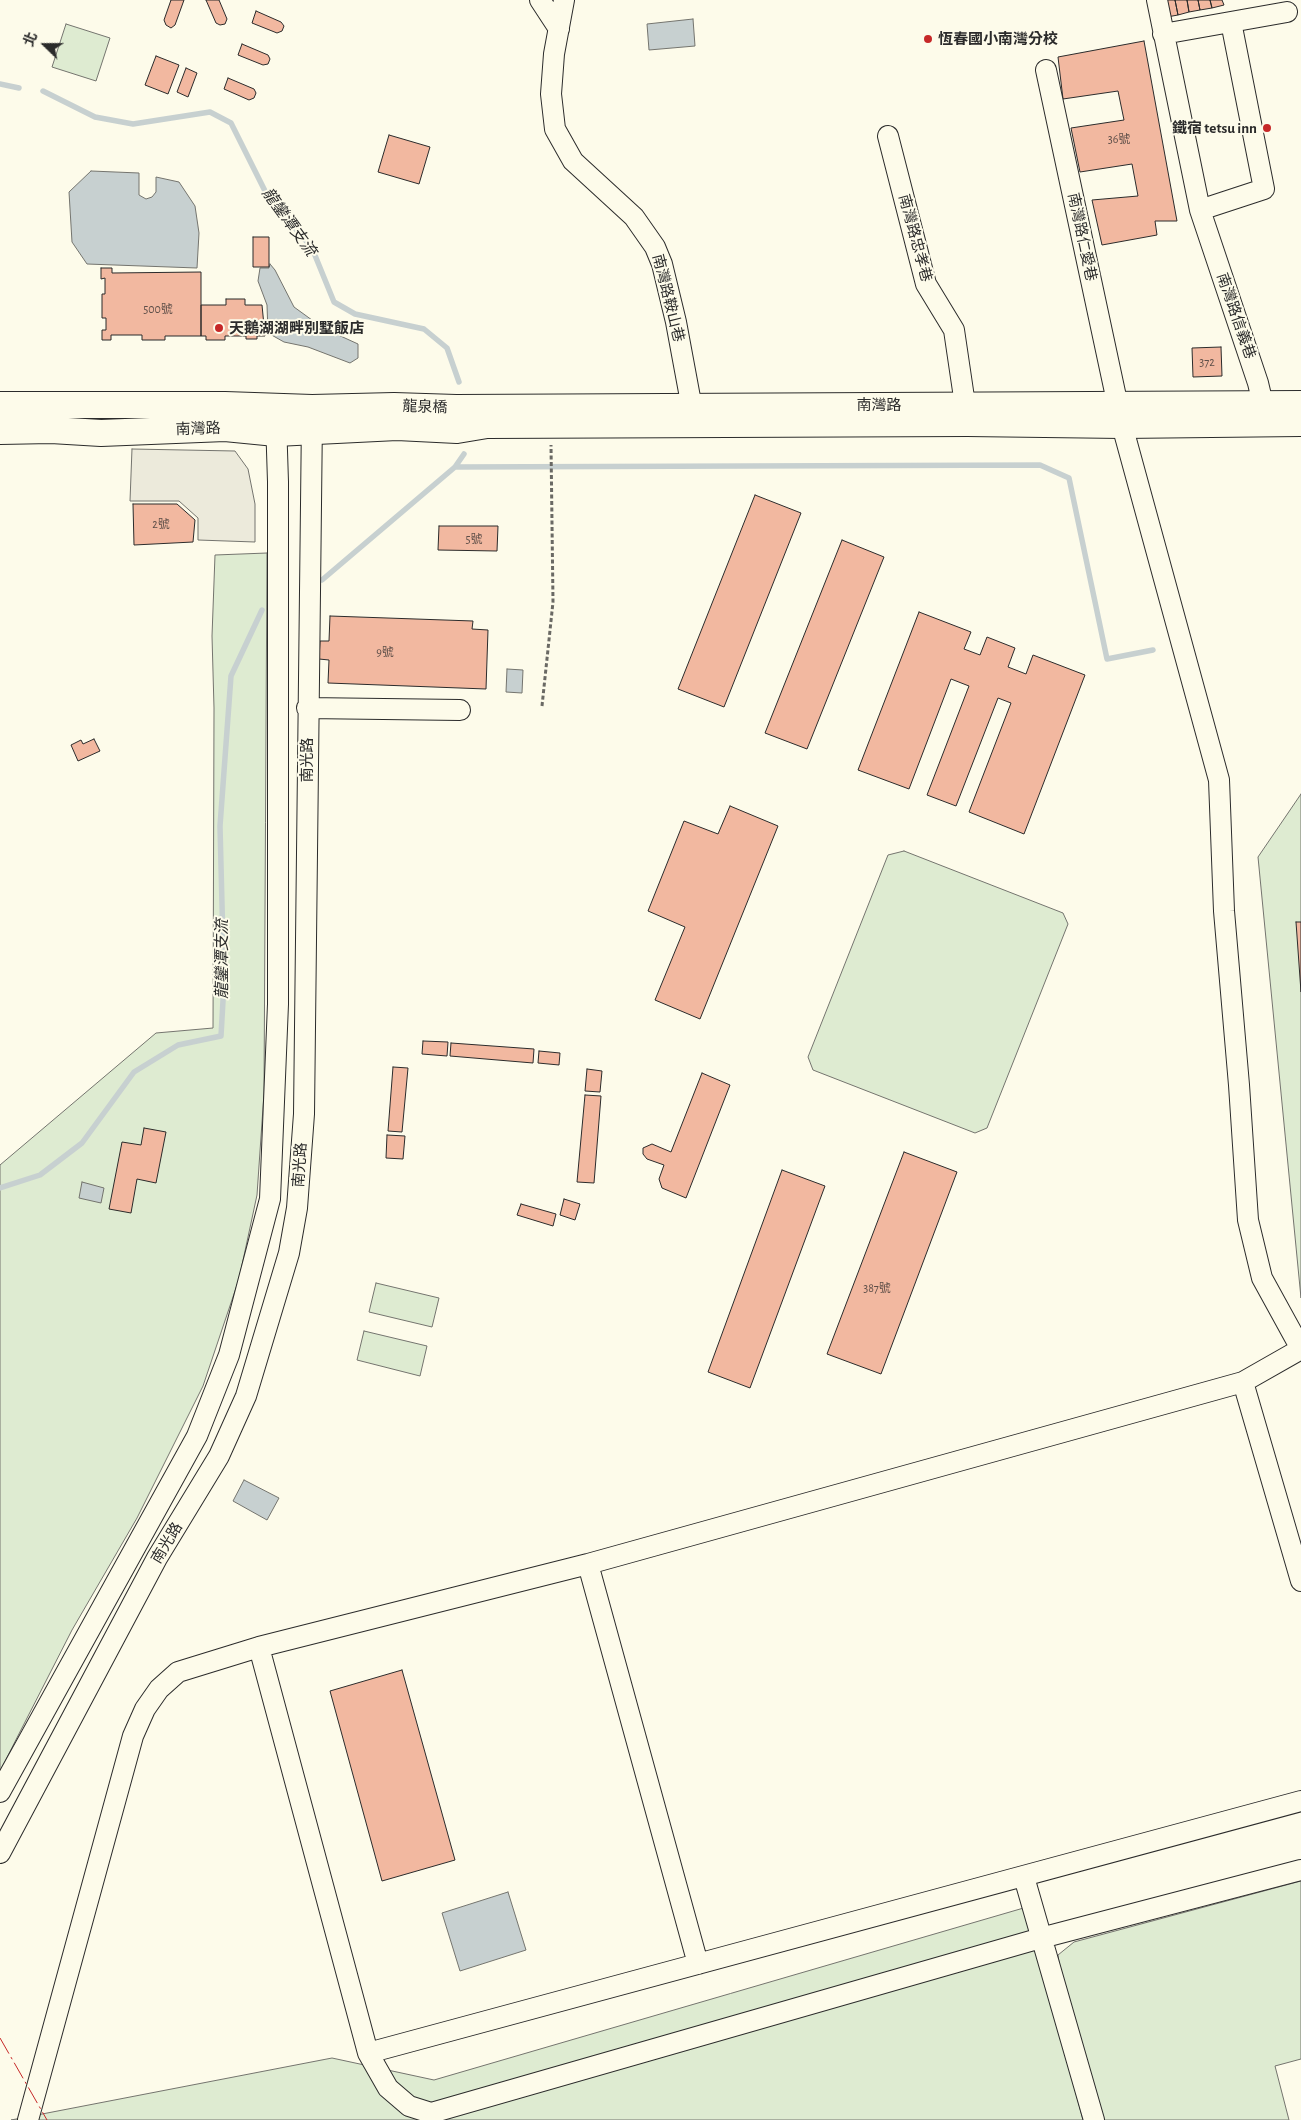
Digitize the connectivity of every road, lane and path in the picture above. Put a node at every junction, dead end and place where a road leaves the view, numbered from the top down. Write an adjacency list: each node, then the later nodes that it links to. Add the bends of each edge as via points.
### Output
1 (540, 0): 6 (street)
2 (564, 0): 6 (street, 南灣路鞍山巷)
3 (1157, 0): 7 (street, 南灣路信義巷)
4 (1287, 12): 5 (street)
5 (1231, 22): 7 (street); 10 (street, via 1264,189)
6 (559, 28): 13 (street, 南灣路鞍山巷, via 551,94 555,129 573,161 634,217 655,247 676,322)
7 (1163, 34): 10 (street, 南灣路信義巷)
8 (1046, 70): 16 (street, 南灣路仁愛巷)
9 (888, 136): 14 (street, 南灣路忠孝巷, via 926,284 954,330)
10 (1200, 210): 15 (street, 南灣路信義巷)
11 (1301, 404): 15 (main road, 南灣路)
12 (0, 405): 20 (main road, 南灣路, via 226,404)
13 (693, 414): 14 (main road, 南灣路); 19 (main road, 南灣路); 22 (main road, 南灣路)
14 (966, 414): 16 (main road, 南灣路)
15 (1266, 414): 16 (main road, 南灣路); 21 (main road, 南灣路)
16 (1120, 415): 27 (street, 南灣路仁愛巷, via 1219,780 1224,911 1248,1220 1262,1278 1301,1349)
17 (395, 416): 18 (main road, 南灣路); 19 (main road, 龍泉橋)
18 (312, 419): 20 (main road, 南灣路); 25 (street, 南光路)
19 (457, 419): 22 (main road, 南灣路, via 487,425)
20 (276, 420): 23 (main road, 南灣路, via 225,428); 31 (street, 南光路, via 278,1004 270,1199 229,1354 197,1436)
21 (1301, 423)
22 (550, 425): 24 (path, via 552,602)
23 (0, 431)
24 (542, 706)
25 (307, 708): 26 (street); 33 (street, 南光路, via 304,1114 297,1208 289,1253 246,1396 219,1456 158,1558)
26 (460, 710)
27 (1243, 1382): 28 (street); 29 (street)
28 (588, 1564): 30 (street); 37 (street)
29 (1301, 1581)
30 (259, 1647): 38 (street); 39 (street, via 178,1672 159,1688 145,1709 133,1736)
31 (0, 1792)
32 (1301, 1801): 35 (street)
33 (0, 1852)
34 (1301, 1870): 36 (street)
35 (1024, 1877): 36 (street); 37 (street)
36 (1041, 1938): 38 (street, via 431,2113 409,2106 388,2088); 40 (street)
37 (698, 1964): 38 (street)
38 (368, 2053)
39 (28, 2120)
40 (1094, 2120)

